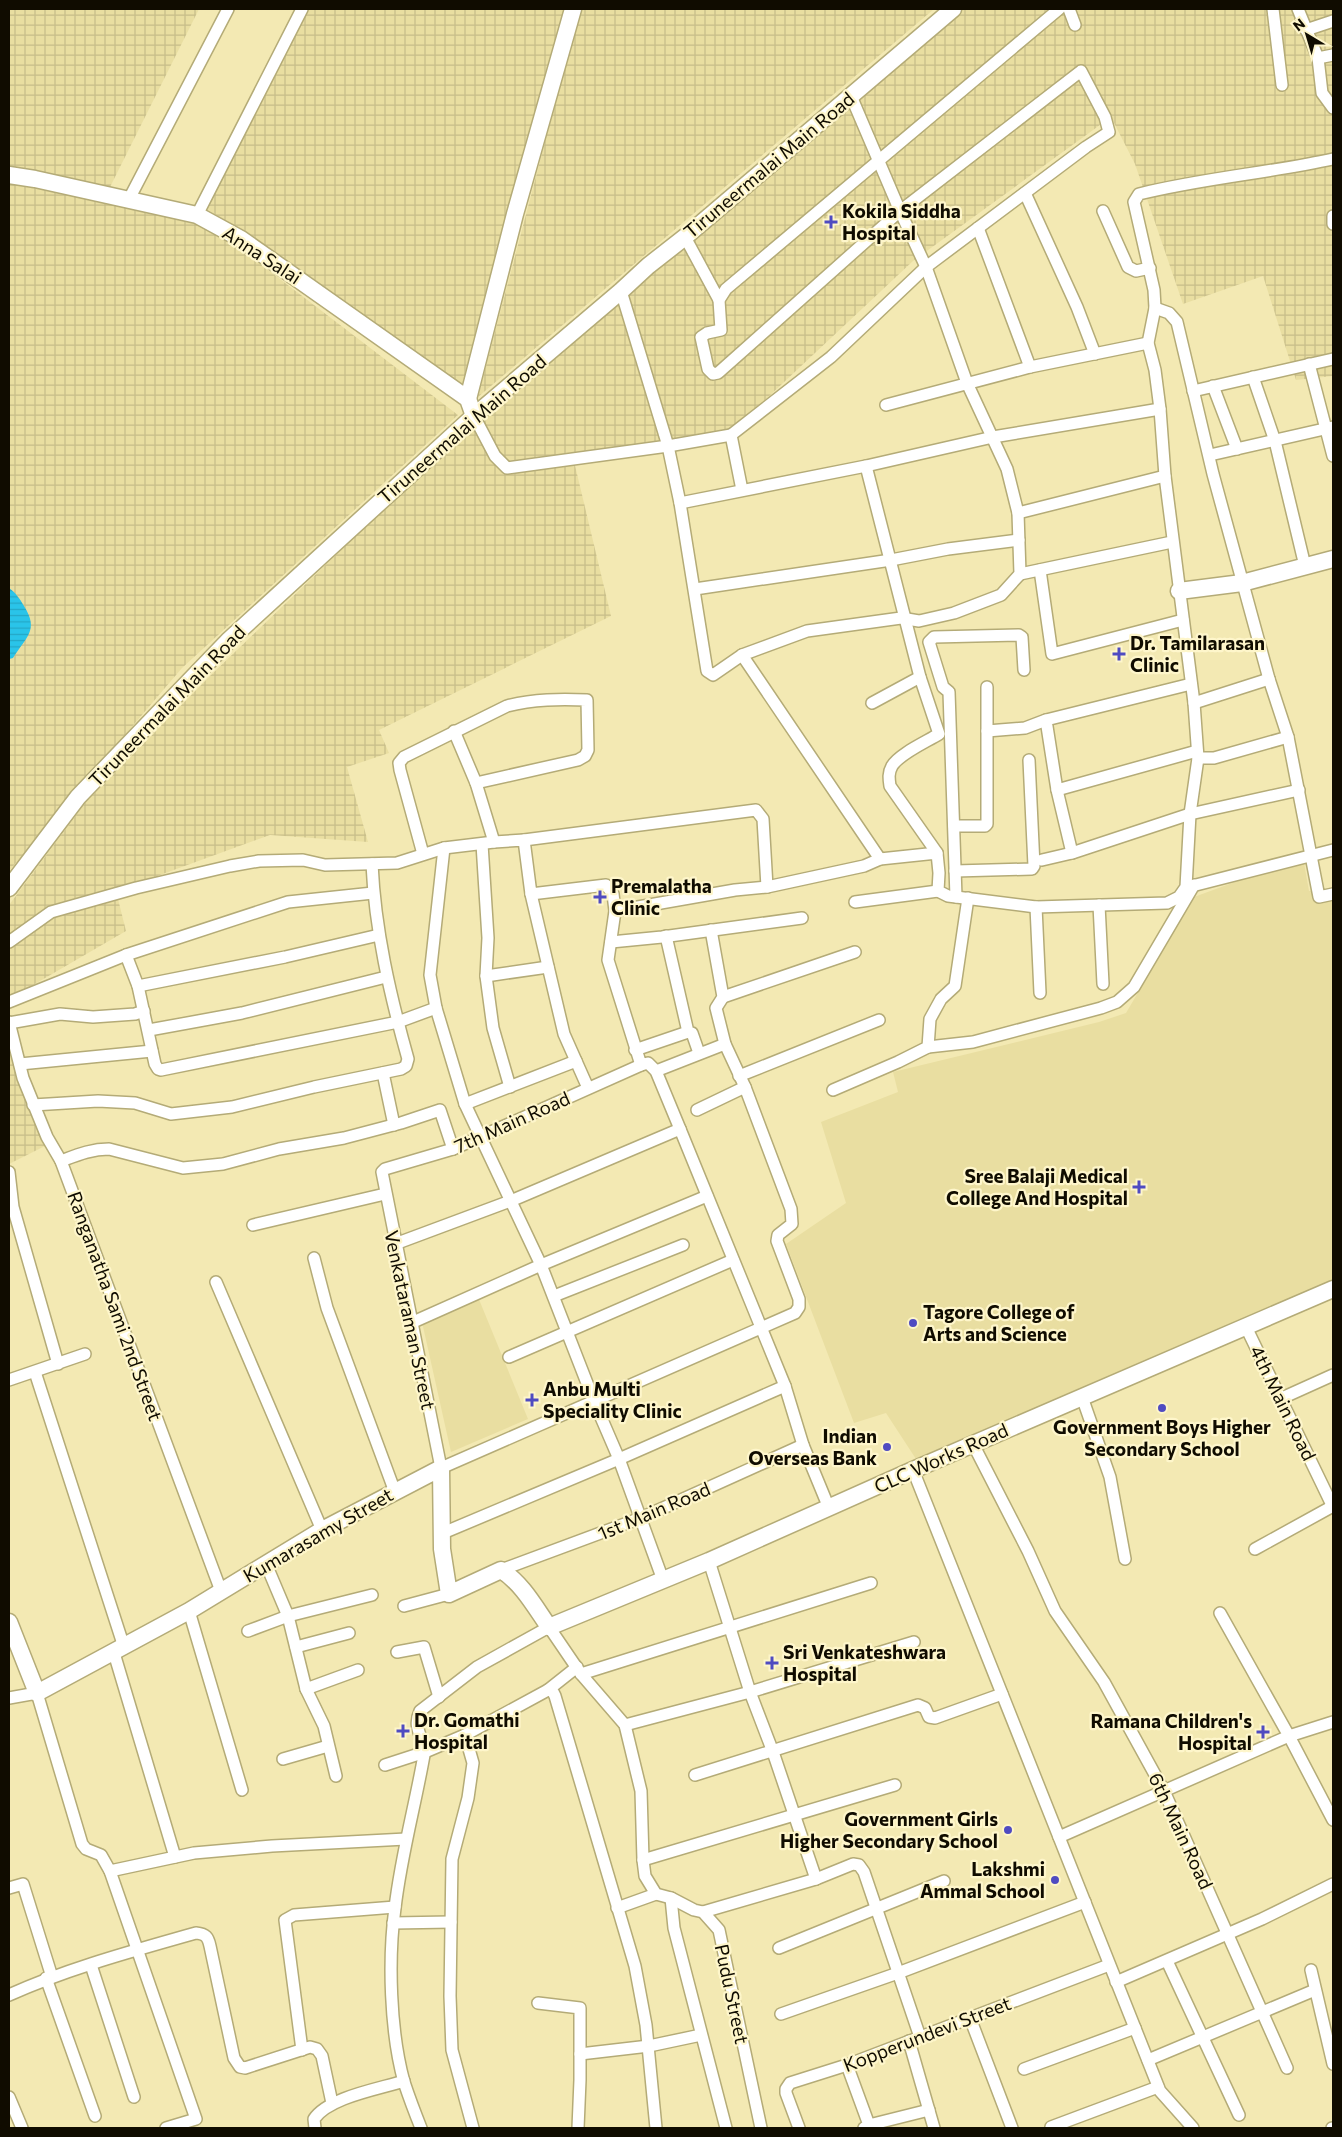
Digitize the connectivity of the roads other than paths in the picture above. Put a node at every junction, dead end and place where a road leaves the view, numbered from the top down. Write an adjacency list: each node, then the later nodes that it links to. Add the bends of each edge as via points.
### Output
1 (228, 9): 21 (street)
2 (302, 9): 24 (street)
3 (573, 9): 43 (street, via 515,214)
4 (953, 9): 15 (street, Tiruneermalai Main Road)
5 (1059, 9): 18 (street)
6 (1069, 9): 10 (street)
7 (1273, 9): 14 (street)
8 (1298, 9): 11 (street)
9 (1333, 21): 11 (street)
10 (1075, 25)
11 (1306, 30): 13 (street)
12 (1333, 55): 13 (street)
13 (1318, 58): 16 (street, via 1322,93)
14 (1282, 85)
15 (851, 96): 18 (street); 28 (street, Tiruneermalai Main Road)
16 (1333, 108)
17 (1333, 159): 30 (street, via 1139,194 1134,205)
18 (879, 161): 22 (street); 32 (street, via 726,289)
19 (9, 175): 21 (street, Anna Salai, via 35,178)
20 (1025, 193): 22 (street, via 1109,132 1106,117 1081,71); 27 (street); 35 (street)
21 (128, 201): 24 (street, Anna Salai)
22 (900, 211): 29 (street); 32 (street, via 718,373 713,374 708,369 701,337 722,330)
23 (1102, 211): 30 (street, via 1128,267 1136,271)
24 (198, 215): 43 (street, Anna Salai, via 241,239)
25 (1333, 216): 26 (street)
26 (1333, 224)
27 (978, 228): 29 (street); 38 (street)
28 (685, 237): 31 (street, Tiruneermalai Main Road); 32 (street)
29 (926, 267): 40 (street); 48 (street, via 831,357)
30 (1150, 268): 33 (street)
31 (621, 291): 46 (street, Tiruneermalai Main Road); 51 (street)
32 (719, 300)
33 (1155, 308): 34 (street); 42 (street, via 1169,312 1176,322)
34 (1148, 343): 35 (street); 45 (street)
35 (1095, 354): 38 (street)
36 (1333, 359): 37 (street)
37 (1309, 364): 39 (street); 47 (street)
38 (1030, 367): 40 (street)
39 (1253, 377): 41 (street); 50 (street)
40 (967, 383): 44 (street); 49 (street)
41 (1214, 386): 42 (street); 52 (street)
42 (1193, 391): 53 (street)
43 (468, 399): 46 (street)
44 (886, 405)
45 (1160, 409): 49 (street); 56 (street)
46 (474, 416): 51 (street, via 495,456 507,468); 106 (street, Tiruneermalai Main Road, via 228,641 78,797)
47 (1330, 428): 50 (street); 54 (street)
48 (730, 435): 51 (street); 57 (street)
49 (992, 437): 55 (street); 59 (street, via 1007,470)
50 (1274, 441): 52 (street); 64 (street)
51 (668, 446): 58 (street)
52 (1237, 449): 53 (street)
53 (1210, 455): 67 (street)
54 (1333, 456)
55 (866, 466): 57 (street); 63 (street)
56 (1165, 476): 59 (street); 61 (street)
57 (742, 490): 58 (street)
58 (680, 503): 68 (street)
59 (1018, 513): 60 (street)
60 (1019, 540): 63 (street); 66 (street)
61 (1172, 542): 65 (street); 69 (street)
62 (1333, 559): 64 (street)
63 (891, 560): 68 (street); 70 (street)
64 (1305, 566): 67 (street)
65 (1040, 570): 66 (street); 71 (street, via 1052,654)
66 (1020, 574): 70 (street, via 1001,595 954,613 919,621)
67 (1242, 583): 69 (street); 75 (street)
68 (694, 589): 72 (street, via 707,671 713,676)
69 (1179, 591): 71 (street)
70 (906, 619): 72 (street, via 807,631); 74 (street)
71 (1183, 620): 76 (street)
72 (742, 655): 100 (street)
73 (1024, 670): 90 (street, via 1022,637 1019,635 934,636 930,642 943,687 949,692)
74 (920, 677): 78 (street); 96 (street, via 939,734 892,765 890,786)
75 (1269, 679): 79 (street); 83 (street)
76 (1191, 684): 79 (street); 80 (street)
77 (987, 688): 82 (street)
78 (872, 703)
79 (1194, 703): 84 (street)
80 (1046, 720): 82 (street, via 1025,728); 87 (street)
81 (454, 731): 86 (street); 86 (street, via 525,701 587,700 588,750 585,756); 98 (street, via 404,757 400,763)
82 (987, 731): 90 (street, via 987,824)
83 (1288, 737): 84 (street, via 1214,758); 88 (street)
84 (1198, 755): 87 (street); 89 (street)
85 (1029, 760): 103 (street, via 1034,866 1032,869)
86 (476, 783): 92 (street)
87 (1057, 790): 97 (street)
88 (1299, 790): 89 (street); 99 (street)
89 (1190, 814): 97 (street); 104 (street)
90 (954, 826): 103 (street)
91 (524, 840): 92 (street); 105 (street, via 756,810 763,819); 109 (street)
92 (494, 842): 93 (street)
93 (482, 844): 94 (street); 126 (street, via 487,921)
94 (444, 848): 98 (street); 133 (street, via 430,975)
95 (1333, 850): 99 (street)
96 (938, 853): 100 (street); 107 (street)
97 (1072, 853): 101 (street)
98 (423, 854): 102 (street, via 398,863)
99 (1312, 854): 104 (street); 110 (street, via 1320,897)
100 (880, 860): 105 (street)
101 (1042, 860)
102 (372, 864): 108 (street); 121 (street, via 325,865 303,860 259,861 230,866 51,912)
103 (955, 871): 111 (street)
104 (1190, 886): 114 (street, via 1167,903); 141 (street, via 1134,987 1117,1002 973,1042)
105 (767, 887): 116 (street)
106 (9, 888)
107 (938, 891): 111 (street); 113 (street)
108 (373, 893): 119 (street); 124 (street, via 288,902)
109 (531, 894): 116 (street, via 606,885 613,894); 125 (street)
110 (1333, 894)
111 (956, 897): 112 (street)
112 (968, 898): 115 (street); 141 (street, via 954,986 941,998 930,1019)
113 (855, 902)
114 (1100, 905): 115 (street); 128 (street)
115 (1036, 907): 130 (street)
116 (615, 911): 122 (street)
117 (802, 918): 118 (street)
118 (711, 930): 120 (street); 131 (street)
119 (380, 935): 127 (street); 129 (street)
120 (666, 936): 122 (street); 139 (street)
121 (9, 942)
122 (611, 942): 142 (street, via 608,960)
123 (855, 952): 131 (street)
124 (126, 955): 129 (street); 132 (street)
125 (548, 967): 126 (street); 145 (street, via 564,1034)
126 (486, 976): 152 (street, via 493,1028)
127 (386, 977): 137 (street); 138 (street, via 242,1012)
128 (1103, 984)
129 (138, 986): 134 (street)
130 (1040, 993)
131 (723, 997): 140 (street, via 716,1008)
132 (9, 1002)
133 (436, 1008): 137 (street); 155 (street)
134 (144, 1011): 136 (street, via 93,1017 60,1014); 138 (street)
135 (879, 1020): 150 (street)
136 (9, 1022): 146 (street, Ranganatha Sami 2nd Street)
137 (398, 1022): 143 (street, via 161,1070 155,1064); 149 (street, via 408,1059 406,1066)
138 (149, 1030): 143 (street)
139 (688, 1032): 142 (street); 144 (street, via 692,1033)
140 (725, 1044): 144 (street); 150 (street)
141 (928, 1047): 154 (street)
142 (635, 1050): 147 (street)
143 (152, 1051): 146 (street)
144 (699, 1053): 148 (street)
145 (576, 1061): 152 (street); 153 (street)
146 (20, 1064): 156 (street, Ranganatha Sami 2nd Street)
147 (641, 1065): 148 (street, via 648,1063); 153 (street, 7th Main Road)
148 (656, 1071): 159 (street)
149 (383, 1072): 156 (street, via 232,1107 171,1114 134,1103 98,1100); 158 (street)
150 (740, 1076): 151 (street)
151 (745, 1087): 157 (street); 178 (street, via 791,1209 792,1224 778,1235 777,1242 799,1299 799,1307 794,1313)
152 (510, 1088): 155 (street)
153 (588, 1088): 160 (street, 7th Main Road)
154 (833, 1090)
155 (465, 1104): 160 (street)
156 (33, 1105): 162 (street, Ranganatha Sami 2nd Street, via 46,1137)
157 (697, 1110)
158 (394, 1125): 161 (street, via 440,1110); 162 (street, via 222,1164 183,1168 109,1149 89,1151)
159 (680, 1129): 166 (street); 167 (street)
160 (482, 1136): 161 (street, 7th Main Road); 167 (street)
161 (453, 1149): 164 (street, 7th Main Road)
162 (61, 1161): 209 (street, Ranganatha Sami 2nd Street)
163 (9, 1172): 183 (street, via 12,1207)
164 (382, 1172): 165 (street, Venkataraman Street)
165 (385, 1194): 168 (street); 169 (street, Venkataraman Street)
166 (707, 1196): 172 (street); 173 (street)
167 (512, 1200): 169 (street); 173 (street)
168 (253, 1225)
169 (395, 1244): 177 (street, Venkataraman Street)
170 (683, 1245): 176 (street)
171 (314, 1258): 196 (street, via 327,1308)
172 (733, 1260): 178 (street); 180 (street)
173 (542, 1265): 176 (street); 177 (street)
174 (216, 1282): 200 (street)
175 (1333, 1289): 179 (street, CLC Works Road)
176 (554, 1296): 180 (street)
177 (411, 1323): 194 (street, Venkataraman Street)
178 (761, 1327): 187 (street); 190 (street)
179 (1246, 1327): 188 (street, CLC Works Road); 189 (street, 4th Main Road)
180 (568, 1331): 182 (street); 190 (street)
181 (85, 1354): 183 (street)
182 (510, 1357)
183 (58, 1364): 184 (street)
184 (35, 1372): 186 (street); 223 (street)
185 (1333, 1375): 189 (street)
186 (9, 1380)
187 (785, 1386): 192 (street); 193 (street)
188 (1082, 1397): 191 (street, CLC Works Road); 203 (street, via 1110,1477)
189 (1282, 1398): 197 (street, 4th Main Road)
190 (594, 1401): 193 (street); 194 (street)
191 (973, 1444): 195 (street, CLC Works Road); 247 (street, 6th Main Road, via 1055,1611 1104,1682)
192 (804, 1445): 198 (street); 199 (street, 1st Main Road)
193 (619, 1459): 199 (street); 201 (street)
194 (441, 1468): 196 (street, Kumarasamy Street); 201 (street)
195 (913, 1470): 198 (street, CLC Works Road); 231 (street)
196 (395, 1492): 200 (street, Kumarasamy Street)
197 (1333, 1506): 202 (street)
198 (829, 1508): 204 (street, CLC Works Road)
199 (640, 1518): 206 (street, 1st Main Road); 207 (street)
200 (322, 1530): 205 (street, Kumarasamy Street)
201 (443, 1533): 211 (street, via 442,1549)
202 (1255, 1550)
203 (1125, 1559)
204 (709, 1561): 207 (street, CLC Works Road); 218 (street)
205 (266, 1564): 209 (street, Kumarasamy Street); 215 (street)
206 (501, 1570): 211 (street); 217 (street, via 521,1588)
207 (663, 1580): 217 (street, CLC Works Road)
208 (871, 1584): 218 (street)
209 (221, 1591): 213 (street, Kumarasamy Street)
210 (372, 1594): 215 (street)
211 (449, 1594): 212 (street)
212 (404, 1606)
213 (189, 1611): 223 (street, Kumarasamy Street); 246 (street)
214 (1220, 1614): 237 (street)
215 (288, 1616): 219 (street); 222 (street)
216 (9, 1622): 230 (street)
217 (549, 1627): 226 (street); 232 (street, via 477,1667)
218 (730, 1627): 226 (street); 229 (street)
219 (248, 1632)
220 (349, 1633): 222 (street)
221 (914, 1642): 229 (street)
222 (296, 1647): 227 (street)
223 (119, 1650): 230 (street, Kumarasamy Street); 252 (street)
224 (397, 1652): 232 (street, via 424,1647)
225 (358, 1670): 227 (street)
226 (579, 1671): 228 (street); 235 (street)
227 (306, 1689): 238 (street, via 324,1726)
228 (548, 1690): 236 (street); 263 (street, via 555,1696)
229 (750, 1692): 235 (street); 240 (street)
230 (37, 1693): 233 (street); 254 (street, via 82,1844 102,1855)
231 (1002, 1694): 240 (street, via 935,1718 929,1717 925,1708 918,1705); 250 (street)
232 (439, 1697): 239 (street, via 420,1711 417,1718 417,1730)
233 (9, 1698)
234 (1333, 1722): 237 (street)
235 (624, 1725): 253 (street, via 640,1791)
236 (465, 1735): 239 (street); 267 (street, via 473,1763 468,1798 452,1859)
237 (1289, 1736): 247 (street); 249 (street)
238 (328, 1746): 241 (street); 244 (street)
239 (425, 1752): 242 (street); 251 (street)
240 (772, 1752): 243 (street); 248 (street)
241 (283, 1759)
242 (385, 1765)
243 (695, 1775)
244 (336, 1776)
245 (895, 1785): 248 (street)
246 (242, 1790)
247 (1164, 1791): 250 (street); 268 (street, 6th Main Road)
248 (794, 1814): 253 (street); 255 (street)
249 (1333, 1820)
250 (1059, 1837): 261 (street)
251 (406, 1839): 252 (street, via 262,1847); 262 (street)
252 (175, 1857): 254 (street)
253 (643, 1860): 259 (street, via 645,1876)
254 (110, 1871): 270 (street)
255 (816, 1879): 264 (street, via 852,1864 859,1865); 265 (street)
256 (944, 1881): 264 (street)
257 (1333, 1884): 268 (street)
258 (9, 1888): 276 (street, via 23,1884)
259 (656, 1894): 260 (street); 263 (street)
260 (671, 1898): 265 (street); 286 (street, via 674,1928)
261 (1085, 1902): 273 (street); 275 (street)
262 (395, 1907): 266 (street); 291 (street, via 294,1915 285,1920)
263 (617, 1908): 290 (street, via 635,1966)
264 (876, 1909): 269 (street); 275 (street)
265 (704, 1912): 316 (street, Pudu Street, via 718,1930 722,1942)
266 (393, 1922): 267 (street); 298 (street, via 390,1964)
267 (451, 1922): 312 (street, via 452,2050)
268 (1229, 1934): 271 (street); 281 (street, 6th Main Road)
269 (779, 1948)
270 (137, 1950): 272 (street); 291 (street, via 196,1933 204,1934 210,1946 234,2058 240,2067); 309 (street, via 196,2119)
271 (1167, 1961): 277 (street); 288 (street)
272 (91, 1965): 276 (street); 300 (street)
273 (1109, 1965): 277 (street); 283 (street, Kopperundevi Street)
274 (1311, 1970): 278 (street)
275 (898, 1973): 282 (street); 287 (street)
276 (49, 1978): 279 (street); 305 (street)
277 (1116, 1982): 285 (street)
278 (1315, 1990): 281 (street); 284 (street)
279 (9, 1995)
280 (538, 2003): 292 (street, via 580,2008)
281 (1263, 2012): 288 (street); 296 (street, 6th Main Road)
282 (781, 2014)
283 (970, 2018): 287 (street, Kopperundevi Street); 319 (street)
284 (1328, 2019): 294 (street)
285 (1135, 2028): 293 (street); 297 (street)
286 (701, 2035): 290 (street); 315 (street)
287 (920, 2037): 289 (street, Kopperundevi Street)
288 (1202, 2037): 293 (street); 304 (street)
289 (909, 2042): 295 (street, Kopperundevi Street); 303 (street)
290 (649, 2046): 292 (street); 314 (street)
291 (302, 2050): 302 (street, via 317,2049 322,2056)
292 (580, 2054): 313 (street)
293 (1148, 2060): 299 (street)
294 (1333, 2064)
295 (847, 2065): 306 (street); 317 (street, Kopperundevi Street, via 788,2086 786,2093)
296 (1287, 2068)
297 (1024, 2070)
298 (404, 2081): 302 (street); 311 (street)
299 (1158, 2087): 307 (street); 320 (street)
300 (134, 2097)
301 (9, 2098): 308 (street)
302 (332, 2103): 310 (street, via 318,2112 314,2119)
303 (929, 2110): 306 (street); 318 (street)
304 (1239, 2115)
305 (95, 2116)
306 (867, 2127)
307 (1051, 2127)
308 (22, 2128)
309 (166, 2128)
310 (315, 2128)
311 (421, 2128)
312 (473, 2128)
313 (578, 2128)
314 (656, 2128)
315 (726, 2128)
316 (761, 2128)
317 (800, 2128)
318 (934, 2128)
319 (1012, 2128)
320 (1193, 2128)

